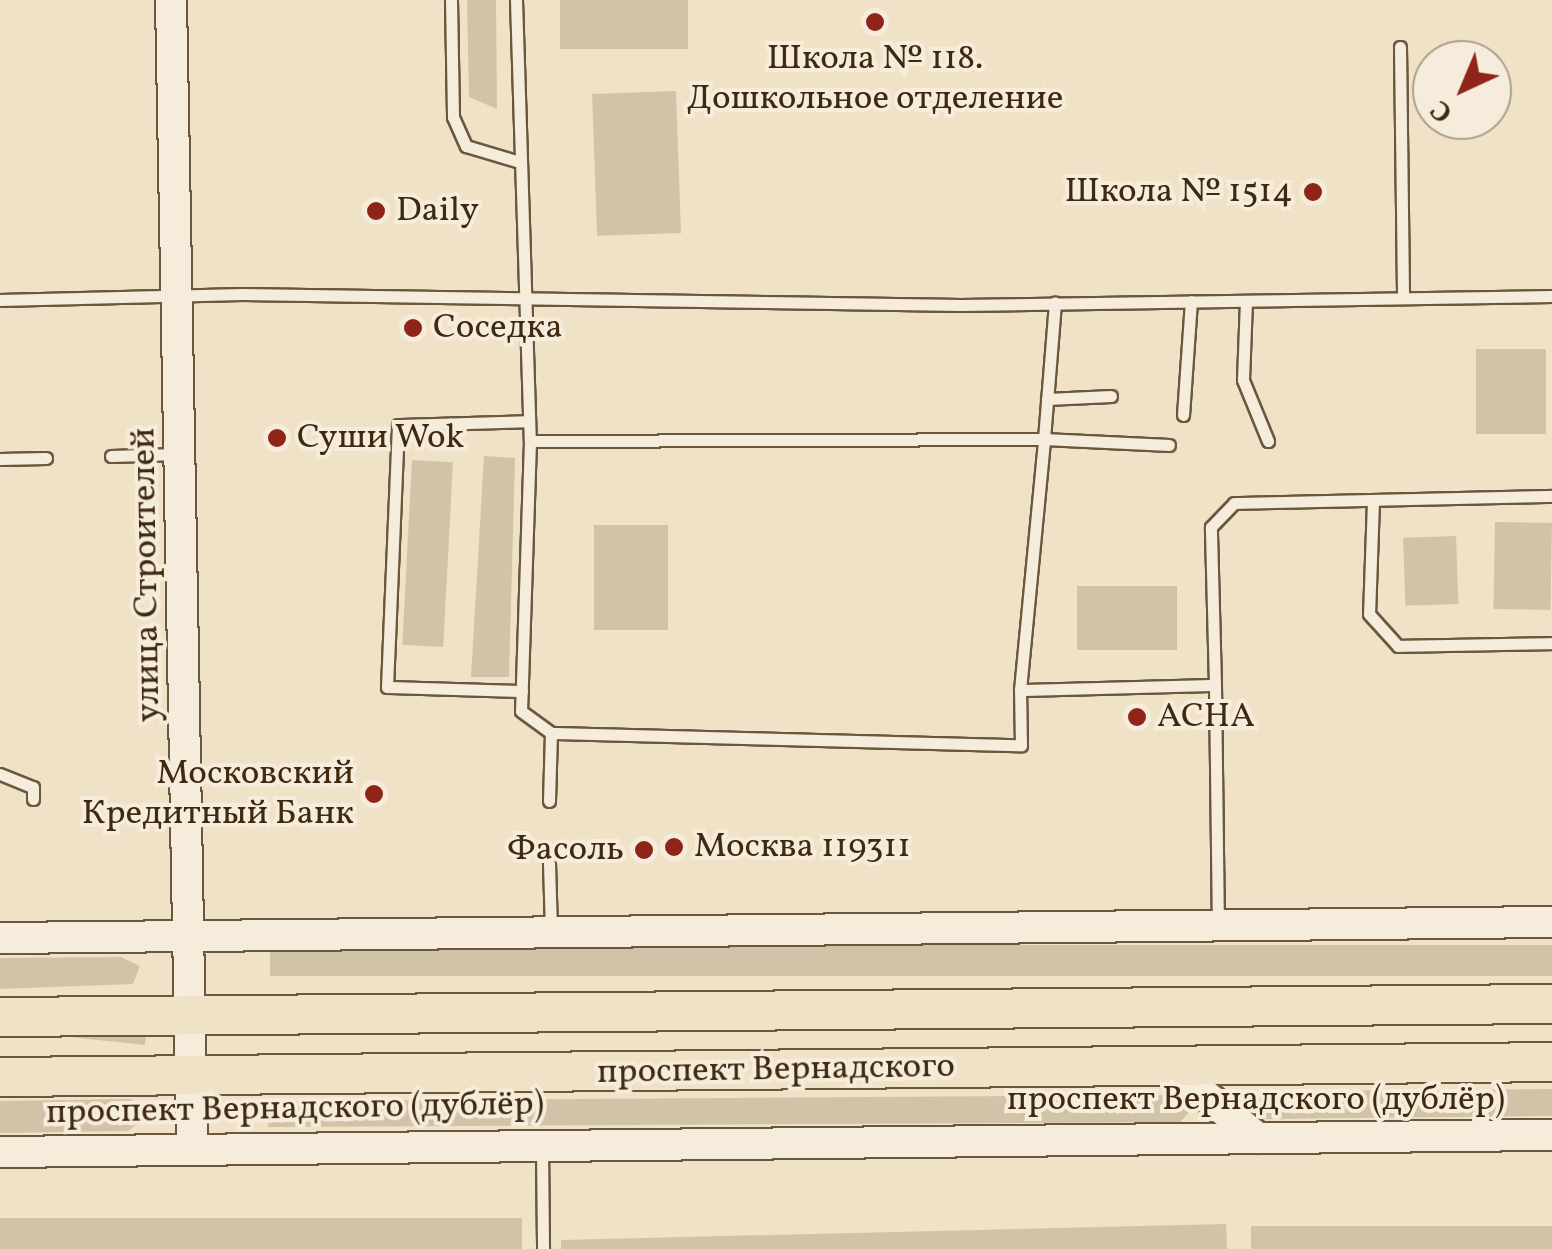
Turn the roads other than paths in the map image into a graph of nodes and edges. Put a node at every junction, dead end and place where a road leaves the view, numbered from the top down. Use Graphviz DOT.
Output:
graph roads {
  1 [pos="172,0"];
  2 [pos="451,0"];
  3 [pos="516,0"];
  4 [pos="1400,46"];
  5 [pos="520,162"];
  6 [pos="178,294"];
  7 [pos="522,296"];
  8 [pos="1552,296"];
  9 [pos="1403,298"];
  10 [pos="0,300"];
  11 [pos="1246,301"];
  12 [pos="1055,302"];
  13 [pos="1191,302"];
  14 [pos="1111,396"];
  15 [pos="1047,399"];
  16 [pos="1184,415"];
  17 [pos="529,421"];
  18 [pos="1044,440"];
  19 [pos="530,441"];
  20 [pos="1268,441"];
  21 [pos="1169,445"];
  22 [pos="182,454"];
  23 [pos="111,456"];
  24 [pos="46,458"];
  25 [pos="0,459"];
  26 [pos="1552,496"];
  27 [pos="1372,501"];
  28 [pos="1552,642"];
  29 [pos="1215,686"];
  30 [pos="1020,690"];
  31 [pos="522,691"];
  32 [pos="551,734"];
  33 [pos="0,774"];
  34 [pos="33,799"];
  35 [pos="548,800"];
  36 [pos="550,864"];
  37 [pos="1552,922"];
  38 [pos="1218,926"];
  39 [pos="550,930"];
  40 [pos="193,935"];
  41 [pos="0,938"];
  42 [pos="1552,1004"];
  43 [pos="191,1016"];
  44 [pos="0,1018"];
  45 [pos="1552,1062"];
  46 [pos="1168,1066"];
  47 [pos="191,1075"];
  48 [pos="0,1077"];
  49 [pos="1552,1135"];
  50 [pos="1258,1138"];
  51 [pos="542,1142"];
  52 [pos="192,1148"];
  53 [pos="0,1152"];
  54 [pos="543,1249"];
  1 -- 6 [label="street, улица Строителей"];
  2 -- 5 [label="lane"];
  3 -- 5 [label="lane"];
  4 -- 9 [label="lane"];
  5 -- 7 [label="lane"];
  6 -- 7 [label="lane"];
  6 -- 10 [label="lane"];
  6 -- 22 [label="street, улица Строителей"];
  7 -- 12 [label="lane"];
  7 -- 17 [label="lane"];
  8 -- 9 [label="lane"];
  9 -- 11 [label="lane"];
  11 -- 13 [label="lane"];
  11 -- 20 [label="lane"];
  12 -- 13 [label="lane"];
  12 -- 15 [label="lane"];
  13 -- 16 [label="lane"];
  14 -- 15 [label="lane"];
  15 -- 18 [label="lane"];
  17 -- 19 [label="lane"];
  17 -- 31 [label="lane"];
  18 -- 19 [label="lane"];
  18 -- 21 [label="lane"];
  18 -- 30 [label="lane"];
  19 -- 31 [label="lane"];
  22 -- 23 [label="lane"];
  22 -- 40 [label="street, улица Строителей"];
  24 -- 25 [label="lane"];
  26 -- 27 [label="lane"];
  27 -- 28 [label="lane"];
  27 -- 29 [label="lane"];
  29 -- 30 [label="lane"];
  29 -- 38 [label="lane"];
  30 -- 32 [label="lane"];
  31 -- 32 [label="lane"];
  32 -- 35 [label="lane"];
  33 -- 34 [label="lane"];
  36 -- 39 [label="lane"];
  37 -- 38 [label="street"];
  38 -- 39 [label="street"];
  39 -- 40 [label="street"];
  40 -- 41 [label="street"];
  40 -- 43 [label="street, улица Строителей"];
  42 -- 43 [label="main road, проспект Вернадского"];
  43 -- 44 [label="main road, проспект Вернадского"];
  43 -- 47 [label="street, улица Строителей"];
  45 -- 46 [label="main road, проспект Вернадского"];
  46 -- 47 [label="main road, проспект Вернадского"];
  46 -- 50 [label="street"];
  47 -- 48 [label="main road, проспект Вернадского"];
  47 -- 52 [label="street, улица Строителей"];
  49 -- 50 [label="street, проспект Вернадского (дублёр)"];
  50 -- 51 [label="street, проспект Вернадского (дублёр)"];
  51 -- 52 [label="street, проспект Вернадского (дублёр)"];
  51 -- 54 [label="lane"];
  52 -- 53 [label="street, проспект Вернадского (дублёр)"];
}
